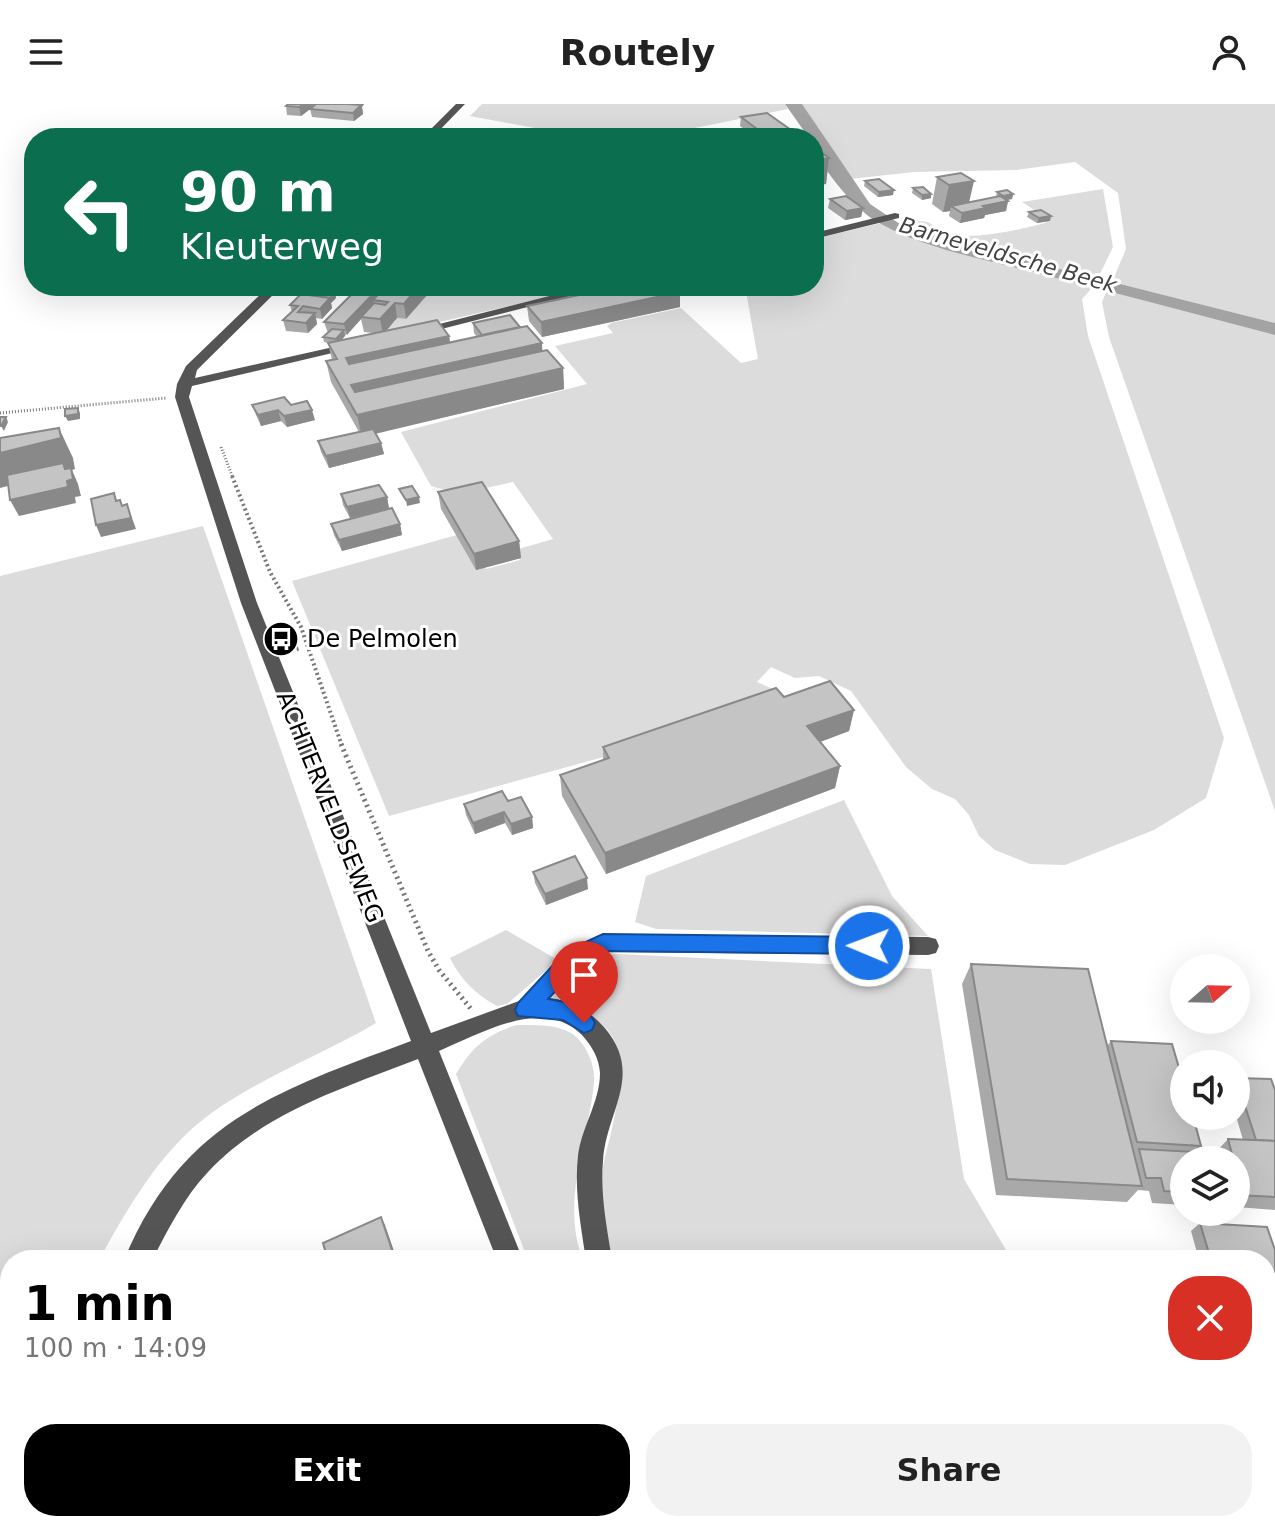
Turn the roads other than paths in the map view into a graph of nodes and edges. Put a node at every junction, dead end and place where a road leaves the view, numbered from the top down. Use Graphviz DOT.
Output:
graph roads {
  1 [pos="461,104"];
  2 [pos="437,128"];
  3 [pos="895,216"];
  4 [pos="824,234"];
  5 [pos="266,296"];
  6 [pos="563,296"];
  7 [pos="405,334"];
  8 [pos="374,341"];
  9 [pos="183,391"];
  10 [pos="928,946"];
  11 [pos="525,1010"];
  12 [pos="426,1046"];
  13 [pos="142,1250"];
  14 [pos="506,1250"];
  15 [pos="598,1250"];
  1 -- 2 [label="street"];
  3 -- 4 [label="street"];
  5 -- 9 [label="street"];
  6 -- 7 [label="street"];
  8 -- 9 [label="street"];
  9 -- 12 [label="street, ACHTERVELDSEWEG"];
  10 -- 11 [label="street"];
  11 -- 12 [label="street"];
  11 -- 15 [label="street"];
  12 -- 13 [label="street"];
  12 -- 14 [label="street, ACHTERVELDSEWEG"];
}
